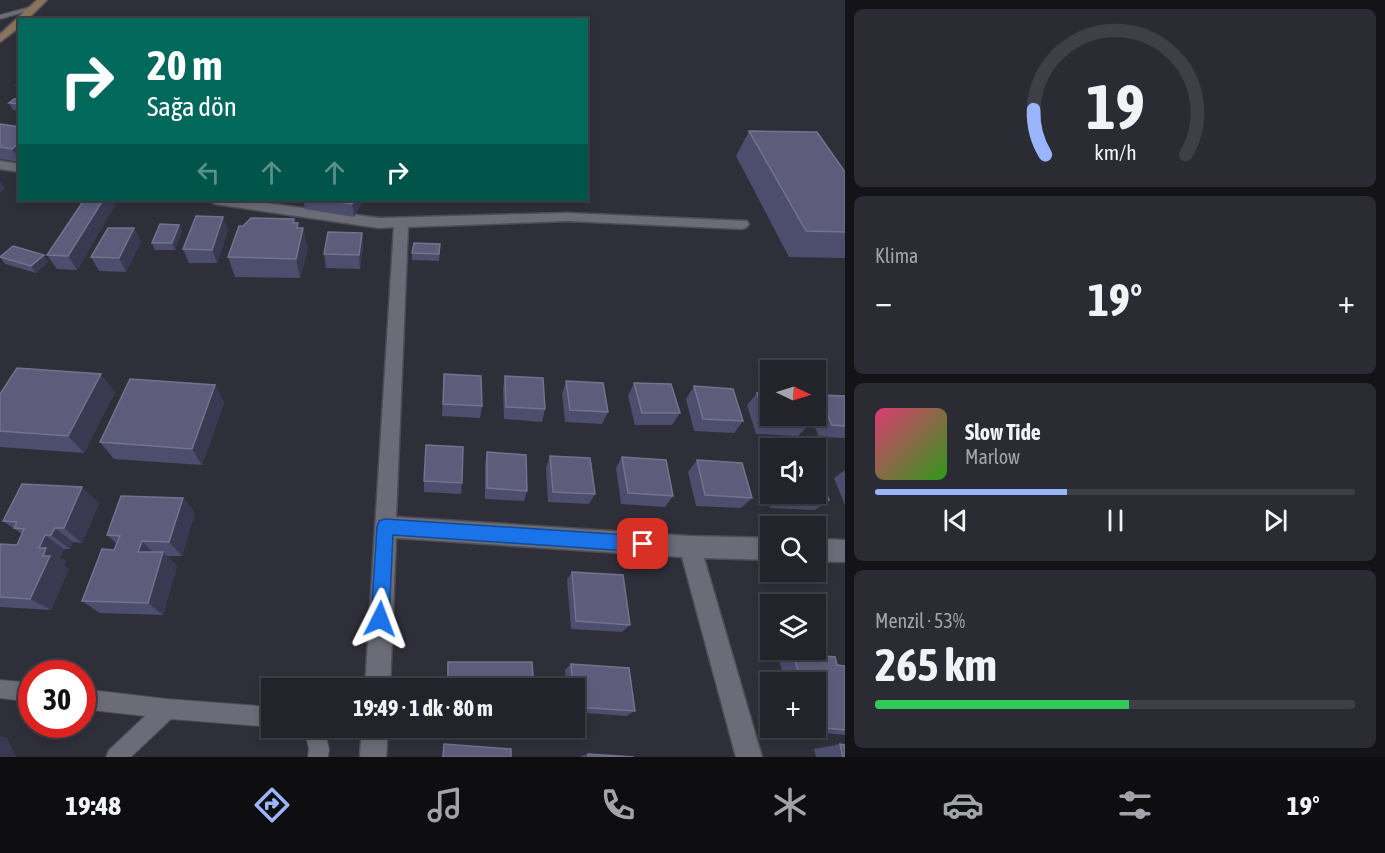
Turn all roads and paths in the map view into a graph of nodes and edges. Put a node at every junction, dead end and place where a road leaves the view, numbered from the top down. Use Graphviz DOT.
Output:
graph roads {
  1 [pos="42,0"];
  2 [pos="33,8"];
  3 [pos="0,17"];
  4 [pos="22,18"];
  5 [pos="18,22"];
  6 [pos="0,39"];
  7 [pos="0,165"];
  8 [pos="18,168"];
  9 [pos="222,201"];
  10 [pos="401,222"];
  11 [pos="742,224"];
  12 [pos="385,527"];
  13 [pos="690,547"];
  14 [pos="760,549"];
  15 [pos="826,550"];
  16 [pos="845,551"];
  17 [pos="377,678"];
  18 [pos="0,690"];
  19 [pos="18,692"];
  20 [pos="96,701"];
  21 [pos="167,709"];
  22 [pos="261,716"];
  23 [pos="316,738"];
  24 [pos="374,738"];
  25 [pos="116,757"];
  26 [pos="318,757"];
  27 [pos="373,757"];
  28 [pos="749,757"];
  1 -- 2 [label="main road"];
  2 -- 3 [label="lane"];
  2 -- 4 [label="main road"];
  5 -- 6 [label="main road"];
  7 -- 8 [label="street"];
  9 -- 10 [label="street"];
  10 -- 11 [label="street"];
  10 -- 12 [label="street"];
  12 -- 13 [label="street"];
  12 -- 17 [label="street"];
  13 -- 14 [label="street"];
  13 -- 28 [label="street"];
  15 -- 16 [label="street"];
  18 -- 19 [label="lane"];
  20 -- 21 [label="lane"];
  21 -- 22 [label="lane"];
  21 -- 25 [label="lane"];
  23 -- 26 [label="lane"];
  24 -- 27 [label="street"];
}
